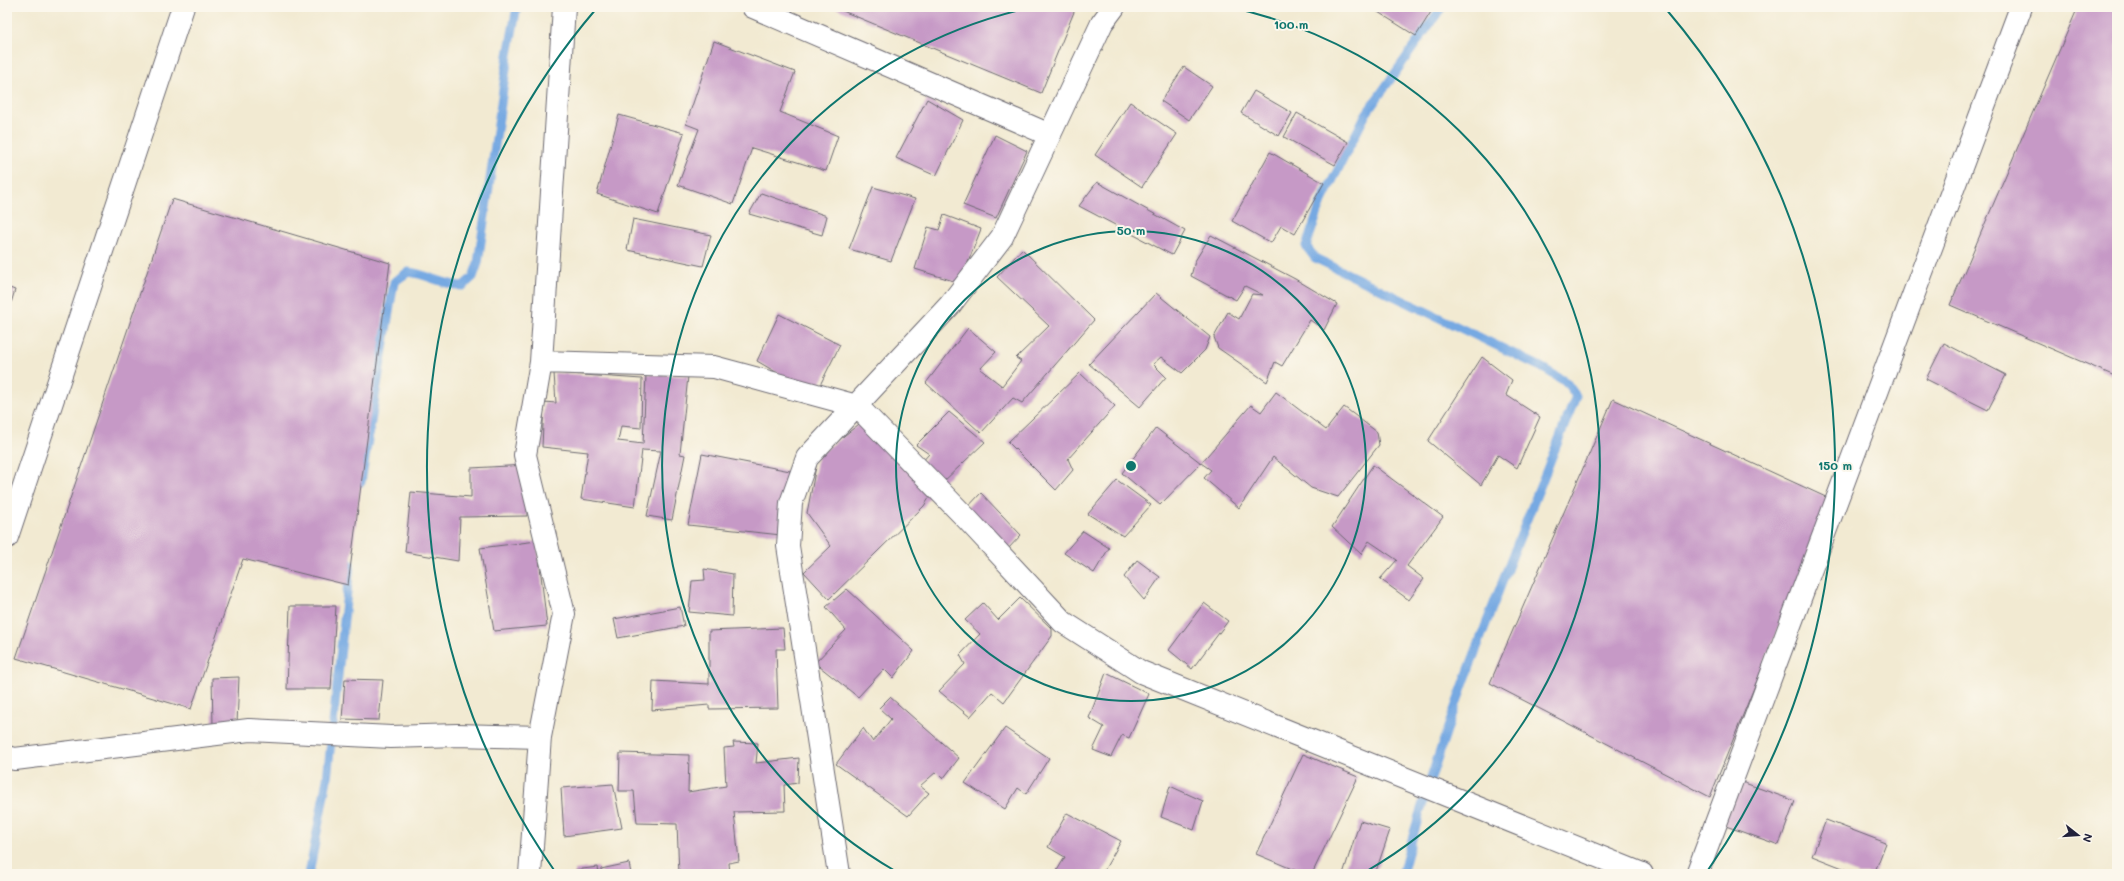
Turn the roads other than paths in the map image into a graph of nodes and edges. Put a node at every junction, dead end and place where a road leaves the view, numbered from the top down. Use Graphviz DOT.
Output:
graph roads {
  1 [pos="183,7"];
  2 [pos="564,7"];
  3 [pos="753,7"];
  4 [pos="1114,7"];
  5 [pos="2021,7"];
  6 [pos="1050,135"];
  7 [pos="541,362"];
  8 [pos="857,406"];
  9 [pos="7,538"];
  10 [pos="540,737"];
  11 [pos="7,757"];
  12 [pos="530,874"];
  13 [pos="839,874"];
  14 [pos="1642,874"];
  15 [pos="1698,874"];
  1 -- 9 [label="street"];
  2 -- 7 [label="street"];
  3 -- 6 [label="street"];
  4 -- 6 [label="street"];
  5 -- 15 [label="street"];
  6 -- 8 [label="street"];
  7 -- 8 [label="street"];
  7 -- 10 [label="street"];
  8 -- 13 [label="street"];
  8 -- 14 [label="street"];
  10 -- 11 [label="street"];
  10 -- 12 [label="street"];
}
